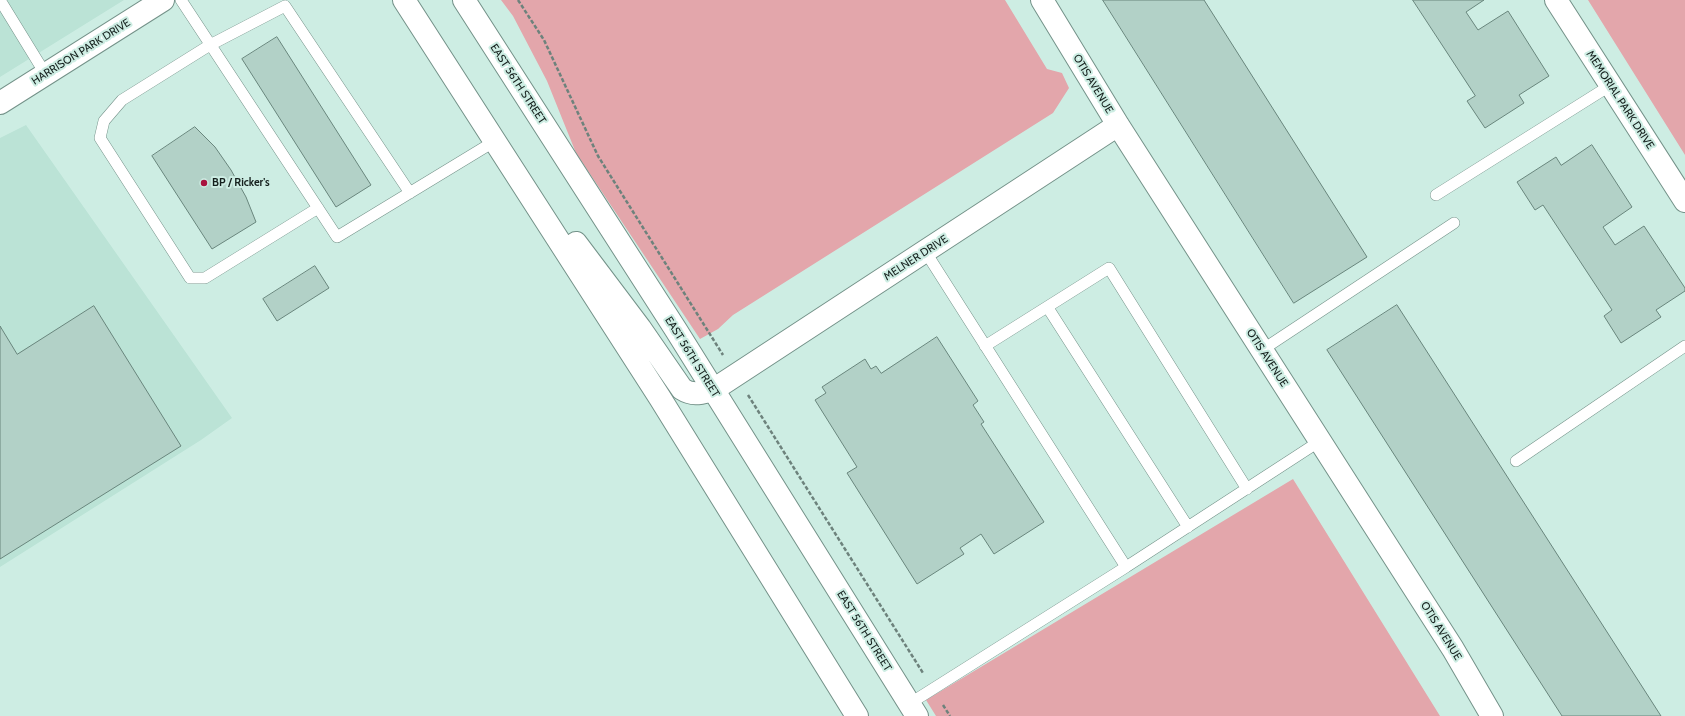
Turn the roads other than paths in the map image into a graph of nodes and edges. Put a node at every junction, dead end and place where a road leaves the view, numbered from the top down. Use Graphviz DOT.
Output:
graph roads {
  1 [pos="0,0"];
  2 [pos="163,0"];
  3 [pos="181,0"];
  4 [pos="404,0"];
  5 [pos="464,0"];
  6 [pos="1042,0"];
  7 [pos="1556,0"];
  8 [pos="210,45"];
  9 [pos="46,75"];
  10 [pos="1610,85"];
  11 [pos="0,103"];
  12 [pos="1118,125"];
  13 [pos="495,141"];
  14 [pos="511,166"];
  15 [pos="410,194"];
  16 [pos="1436,195"];
  17 [pos="1685,201"];
  18 [pos="318,208"];
  19 [pos="1454,223"];
  20 [pos="925,251"];
  21 [pos="1048,308"];
  22 [pos="985,346"];
  23 [pos="1685,346"];
  24 [pos="1262,350"];
  25 [pos="713,390"];
  26 [pos="1320,442"];
  27 [pos="1516,461"];
  28 [pos="1247,489"];
  29 [pos="1188,527"];
  30 [pos="1126,567"];
  31 [pos="913,710"];
  32 [pos="858,716"];
  33 [pos="1492,716"];
  1 -- 9 [label="lane"];
  2 -- 9 [label="main road, HARRISON PARK DRIVE"];
  3 -- 8 [label="lane"];
  4 -- 13 [label="main road"];
  5 -- 25 [label="main road, EAST 56TH STREET"];
  6 -- 12 [label="main road, OTIS AVENUE"];
  7 -- 10 [label="main road, MEMORIAL PARK DRIVE"];
  8 -- 15 [label="lane"];
  8 -- 18 [label="lane"];
  8 -- 18 [label="lane"];
  9 -- 11 [label="main road, HARRISON PARK DRIVE"];
  10 -- 16 [label="lane"];
  10 -- 17 [label="main road, MEMORIAL PARK DRIVE"];
  12 -- 20 [label="main road, MELNER DRIVE"];
  12 -- 24 [label="main road, OTIS AVENUE"];
  13 -- 14 [label="main road"];
  13 -- 15 [label="lane"];
  14 -- 25 [label="main road"];
  14 -- 32 [label="main road"];
  15 -- 18 [label="lane"];
  19 -- 24 [label="lane"];
  20 -- 22 [label="lane"];
  20 -- 25 [label="main road, MELNER DRIVE"];
  21 -- 22 [label="lane"];
  21 -- 28 [label="lane"];
  21 -- 29 [label="lane"];
  22 -- 30 [label="lane"];
  23 -- 27 [label="lane"];
  24 -- 26 [label="main road, OTIS AVENUE"];
  25 -- 31 [label="main road, EAST 56TH STREET"];
  26 -- 28 [label="lane"];
  26 -- 33 [label="main road, OTIS AVENUE"];
  28 -- 29 [label="lane"];
  29 -- 30 [label="lane"];
  30 -- 31 [label="lane"];
}
